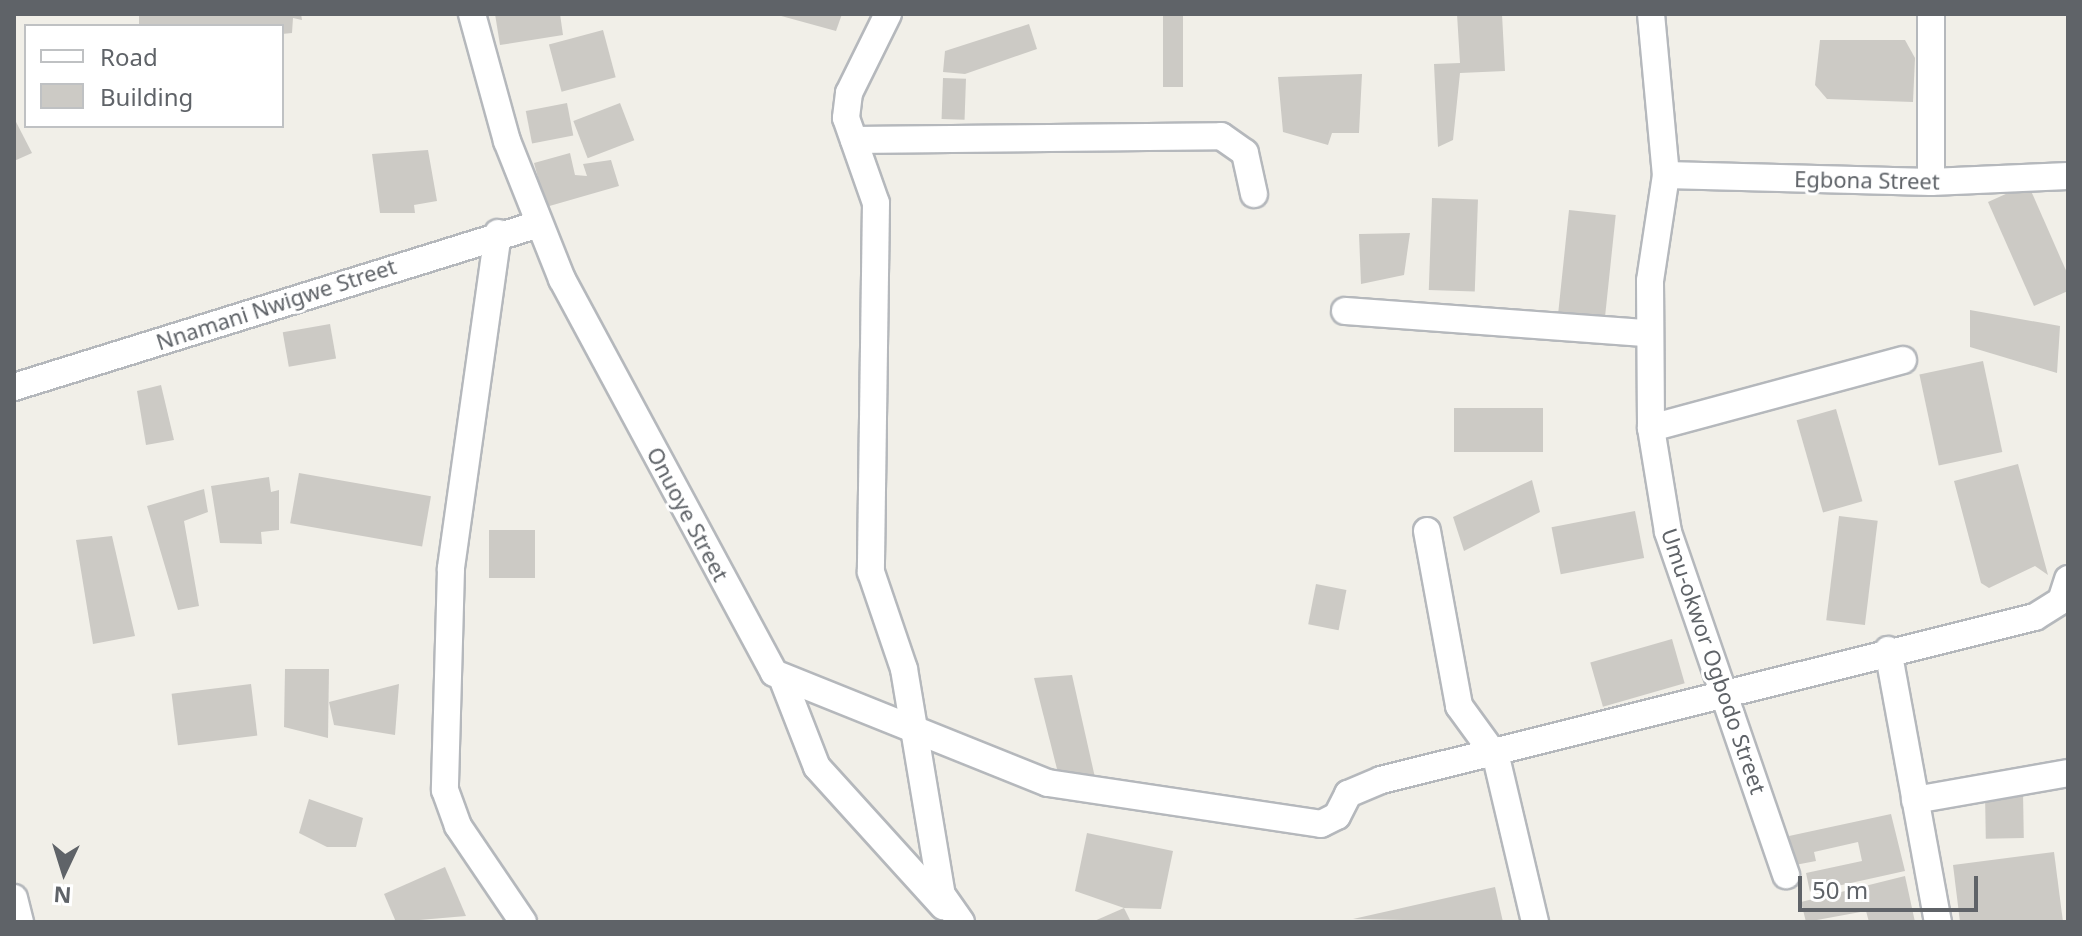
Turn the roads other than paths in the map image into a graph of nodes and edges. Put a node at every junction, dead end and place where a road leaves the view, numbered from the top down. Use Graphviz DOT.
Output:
graph roads {
  1 [pos="472,14"];
  2 [pos="888,14"];
  3 [pos="1651,14"];
  4 [pos="1931,14"];
  5 [pos="854,140"];
  6 [pos="1666,175"];
  7 [pos="2068,176"];
  8 [pos="1931,182"];
  9 [pos="1254,194"];
  10 [pos="539,224"];
  11 [pos="498,233"];
  12 [pos="1345,311"];
  13 [pos="1648,333"];
  14 [pos="1903,360"];
  15 [pos="14,387"];
  16 [pos="1651,428"];
  17 [pos="1427,531"];
  18 [pos="2068,579"];
  19 [pos="1888,650"];
  20 [pos="783,680"];
  21 [pos="1727,694"];
  22 [pos="909,726"];
  23 [pos="1496,757"];
  24 [pos="2068,773"];
  25 [pos="1915,800"];
  26 [pos="1786,875"];
  27 [pos="14,898"];
  28 [pos="20,922"];
  29 [pos="523,922"];
  30 [pos="959,922"];
  31 [pos="1535,922"];
  32 [pos="1938,922"];
  1 -- 10 [label="street, Onuoye Street"];
  2 -- 5 [label="street"];
  3 -- 6 [label="street, Umu-okwor Ogbodo Street"];
  4 -- 8 [label="street"];
  5 -- 9 [label="street"];
  5 -- 22 [label="street"];
  6 -- 8 [label="street, Egbona Street"];
  6 -- 13 [label="street, Umu-okwor Ogbodo Street"];
  7 -- 8 [label="street, Egbona Street"];
  10 -- 11 [label="street, Nnamani Nwigwe Street"];
  10 -- 20 [label="street, Onuoye Street"];
  11 -- 15 [label="street, Nnamani Nwigwe Street"];
  11 -- 29 [label="street"];
  12 -- 13 [label="street"];
  13 -- 16 [label="street, Umu-okwor Ogbodo Street"];
  14 -- 16 [label="street"];
  16 -- 21 [label="street, Umu-okwor Ogbodo Street"];
  17 -- 23 [label="street"];
  18 -- 19 [label="street"];
  19 -- 21 [label="street"];
  19 -- 25 [label="street"];
  20 -- 22 [label="street"];
  20 -- 30 [label="street, Onuoye Street"];
  21 -- 23 [label="street"];
  21 -- 26 [label="street, Umu-okwor Ogbodo Street"];
  22 -- 23 [label="street"];
  22 -- 30 [label="street"];
  23 -- 31 [label="street"];
  24 -- 25 [label="street"];
  25 -- 32 [label="street"];
  27 -- 28 [label="street"];
}
